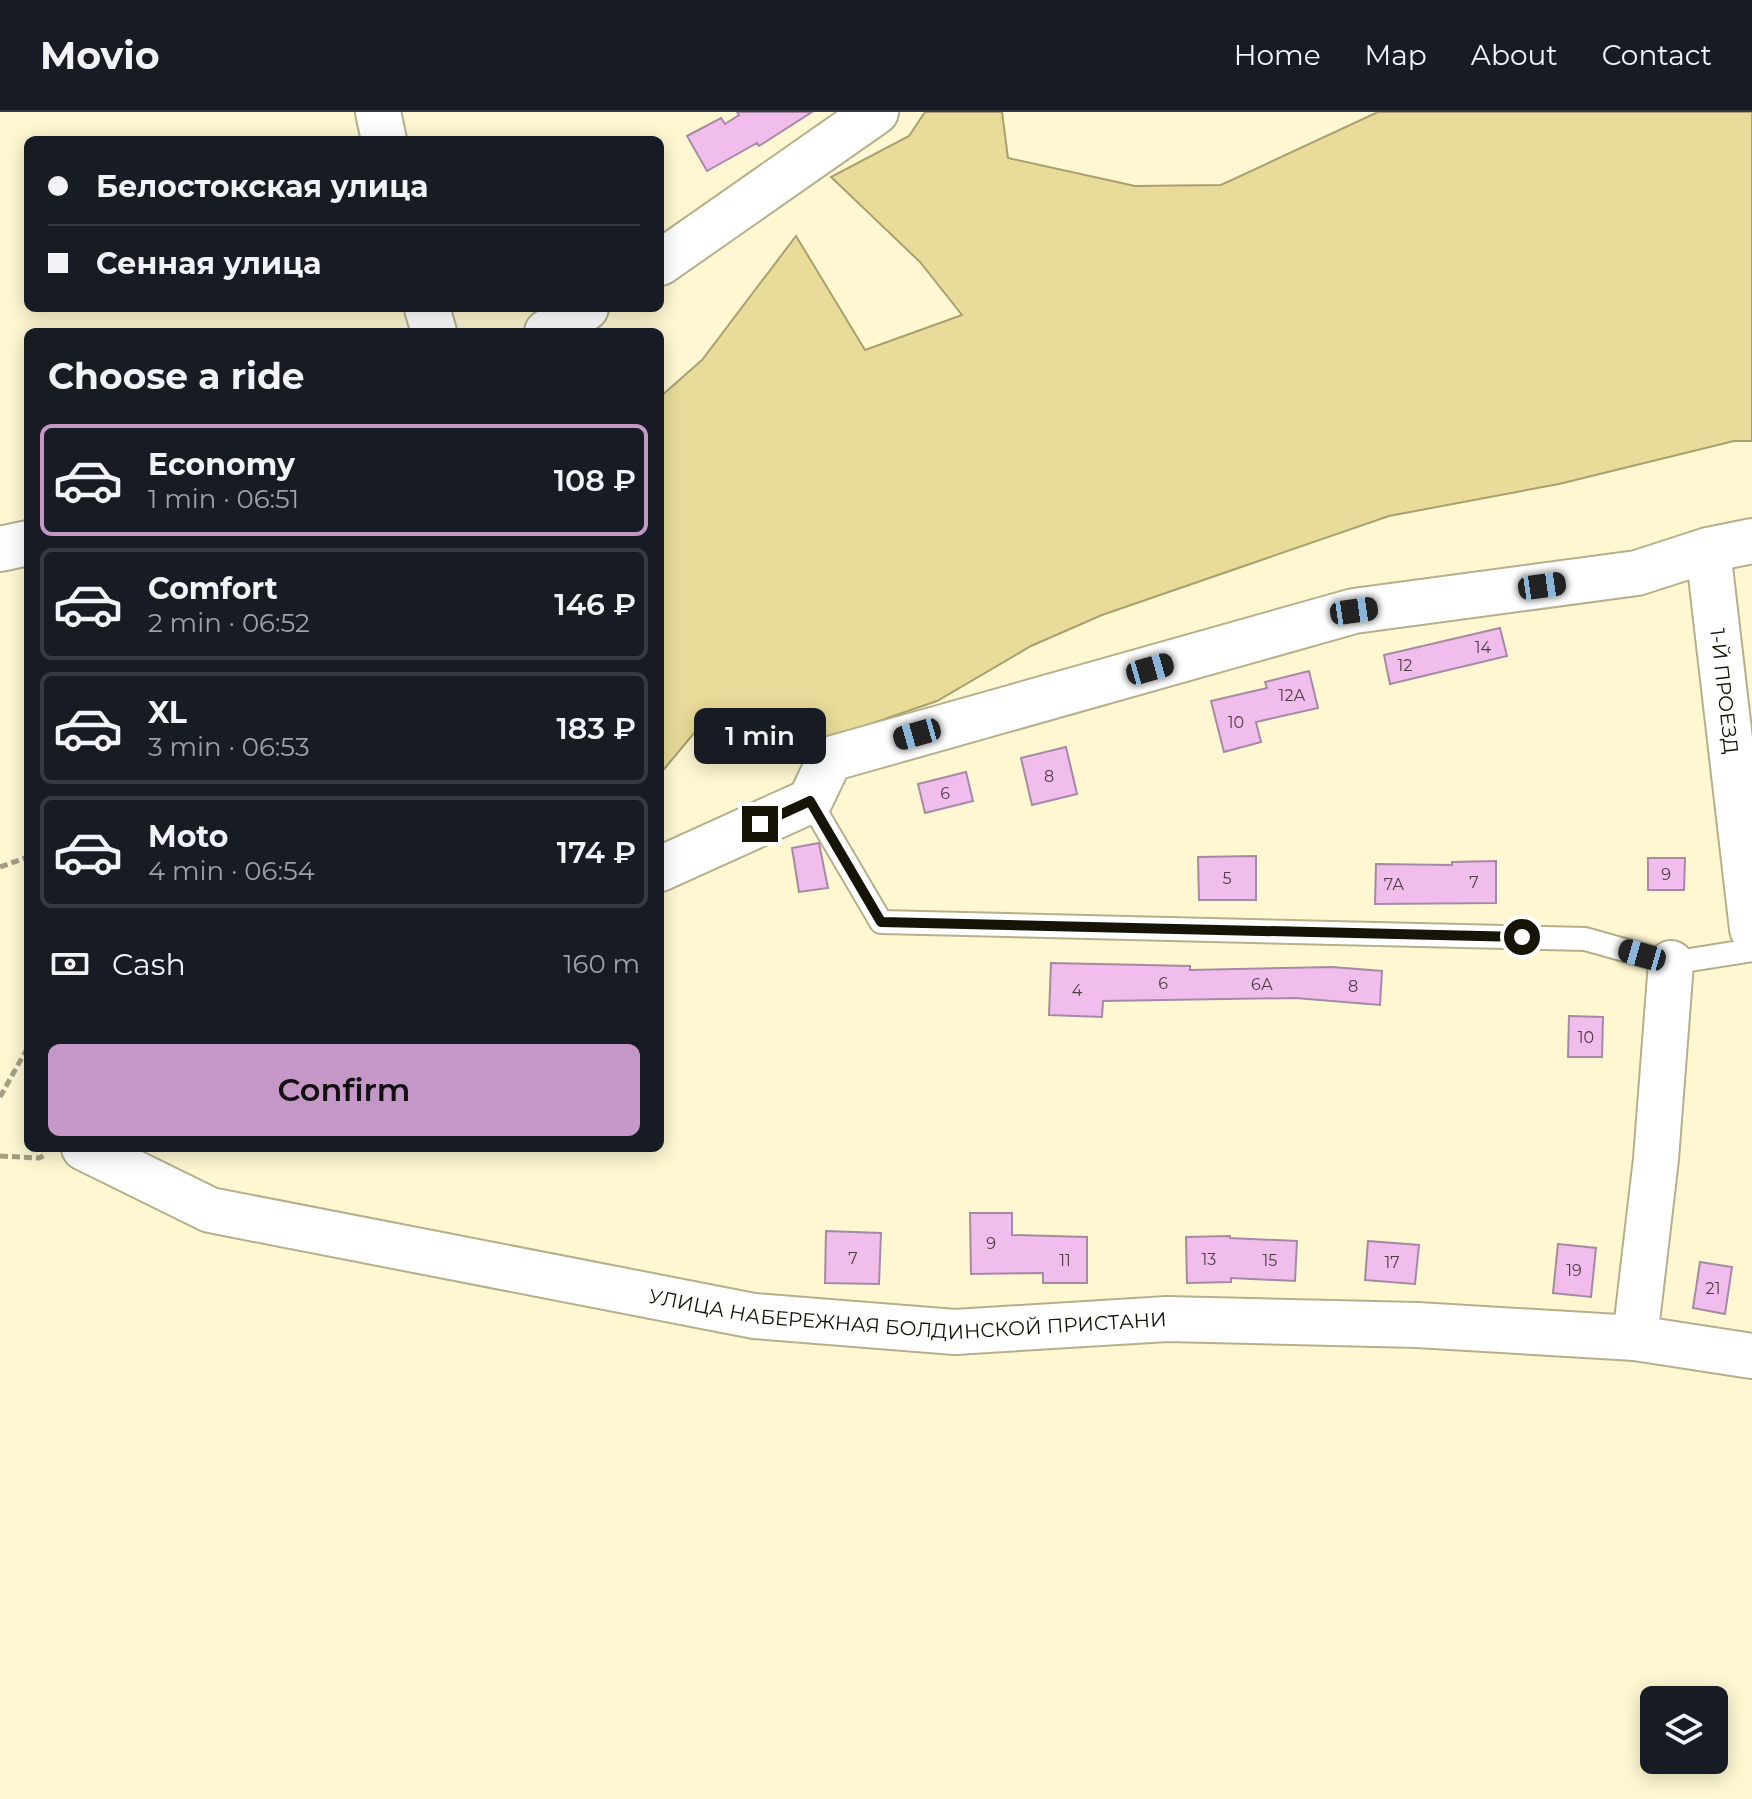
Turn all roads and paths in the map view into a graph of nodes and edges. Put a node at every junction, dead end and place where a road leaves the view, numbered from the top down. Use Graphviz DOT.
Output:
graph roads {
  1 [pos="378,112"];
  2 [pos="876,112"];
  3 [pos="383,136"];
  4 [pos="664,260"];
  5 [pos="580,312"];
  6 [pos="554,328"];
  7 [pos="1752,541"];
  8 [pos="24,544"];
  9 [pos="0,549"];
  10 [pos="1708,550"];
  11 [pos="810,801"];
  12 [pos="24,858"];
  13 [pos="0,867"];
  14 [pos="664,867"];
  15 [pos="1752,929"];
  16 [pos="1752,950"];
  17 [pos="1671,963"];
  18 [pos="24,1054"];
  19 [pos="0,1097"];
  20 [pos="59,1152"];
  21 [pos="71,1152"];
  22 [pos="0,1156"];
  23 [pos="1635,1338"];
  24 [pos="1752,1356"];
  1 -- 3 [label="street"];
  2 -- 4 [label="street"];
  5 -- 6 [label="street"];
  7 -- 10 [label="street"];
  8 -- 9 [label="street"];
  10 -- 11 [label="street"];
  10 -- 15 [label="street, 1-Й ПРОЕЗД"];
  11 -- 14 [label="street"];
  11 -- 17 [label="lane"];
  12 -- 13 [label="path"];
  16 -- 17 [label="lane"];
  17 -- 23 [label="street"];
  18 -- 19 [label="path"];
  20 -- 22 [label="path"];
  21 -- 23 [label="street, УЛИЦА НАБЕРЕЖНАЯ БОЛДИНСКОЙ ПРИСТАНИ"];
  23 -- 24 [label="street, УЛИЦА НАБЕРЕЖНАЯ БОЛДИНСКОЙ ПРИСТАНИ"];
}
